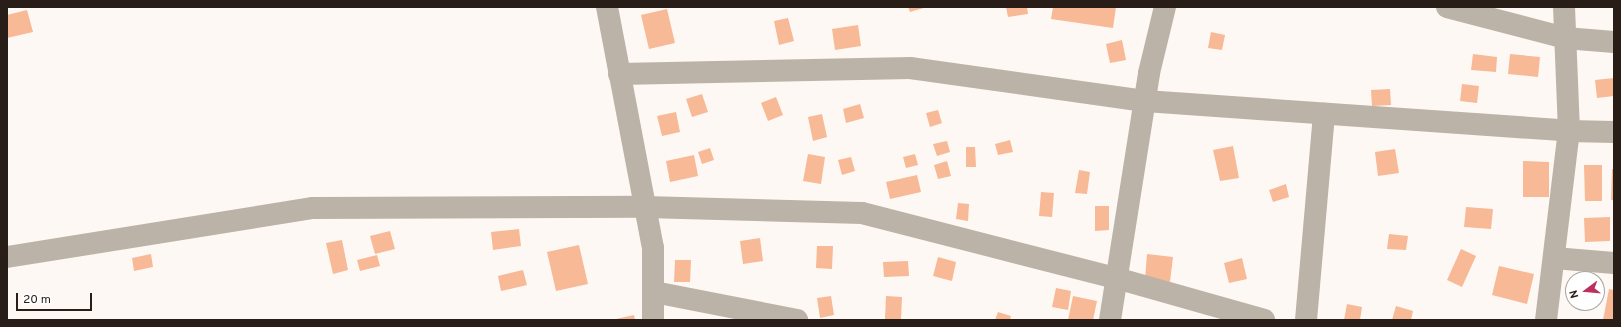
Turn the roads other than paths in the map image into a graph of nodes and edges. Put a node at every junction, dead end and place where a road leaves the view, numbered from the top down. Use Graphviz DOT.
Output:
graph roads {
  1 [pos="606,7"];
  2 [pos="1165,7"];
  3 [pos="1447,7"];
  4 [pos="1564,7"];
  5 [pos="1565,38"];
  6 [pos="1614,42"];
  7 [pos="619,74"];
  8 [pos="1145,101"];
  9 [pos="1324,114"];
  10 [pos="1569,131"];
  11 [pos="1614,132"];
  12 [pos="645,207"];
  13 [pos="7,257"];
  14 [pos="1554,258"];
  15 [pos="1614,263"];
  16 [pos="1116,278"];
  17 [pos="654,292"];
  18 [pos="653,320"];
  19 [pos="797,320"];
  20 [pos="1110,320"];
  21 [pos="1264,320"];
  22 [pos="1306,320"];
  23 [pos="1546,320"];
  1 -- 7 [label="street"];
  2 -- 8 [label="street"];
  3 -- 5 [label="street"];
  4 -- 5 [label="street"];
  5 -- 6 [label="street"];
  5 -- 10 [label="street"];
  7 -- 8 [label="street"];
  7 -- 12 [label="street"];
  8 -- 9 [label="street"];
  8 -- 16 [label="street"];
  9 -- 10 [label="street"];
  9 -- 22 [label="street"];
  10 -- 11 [label="street"];
  10 -- 14 [label="street"];
  12 -- 13 [label="street"];
  12 -- 16 [label="street"];
  12 -- 17 [label="street"];
  14 -- 15 [label="street"];
  14 -- 23 [label="street"];
  16 -- 20 [label="street"];
  16 -- 21 [label="street"];
  17 -- 18 [label="street"];
  17 -- 19 [label="street"];
}
